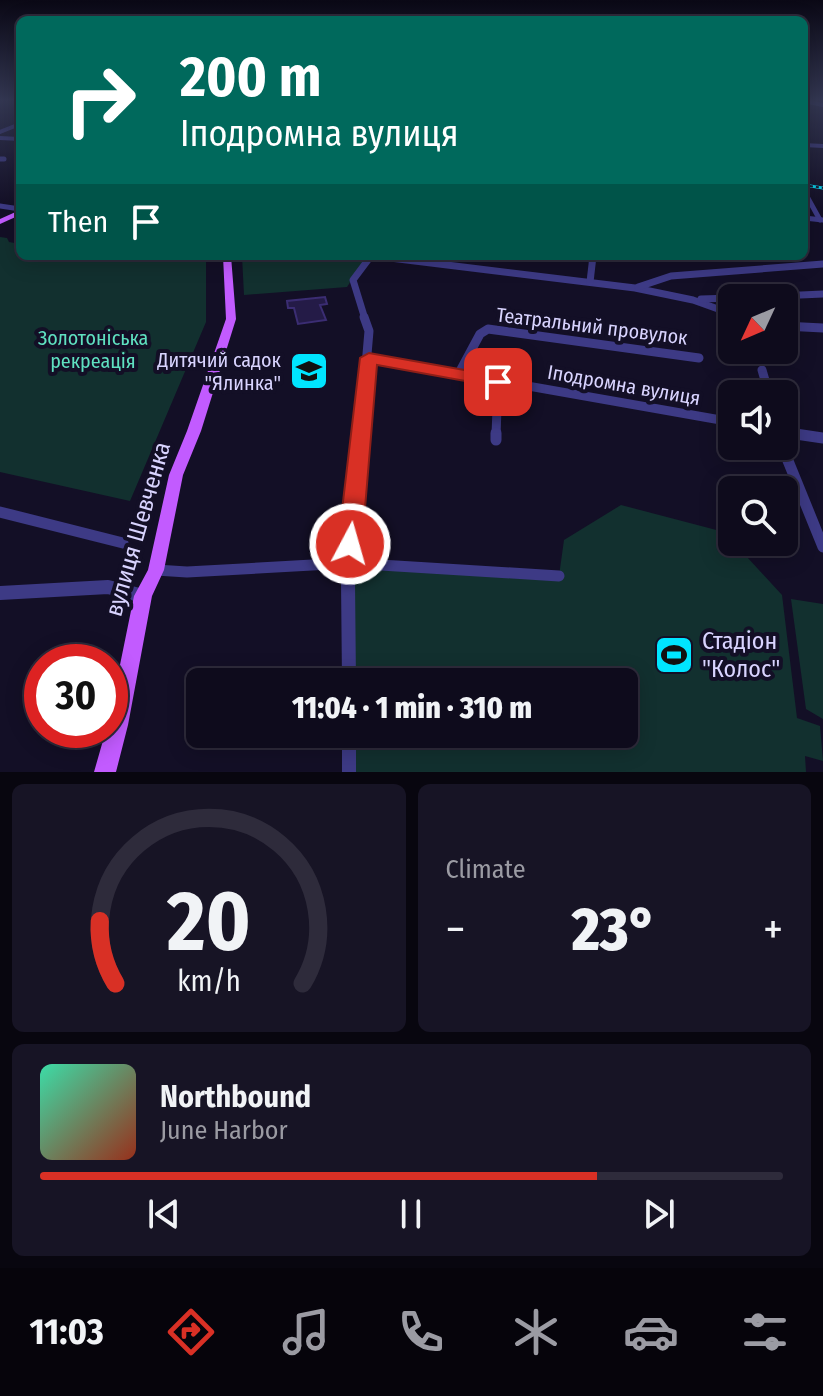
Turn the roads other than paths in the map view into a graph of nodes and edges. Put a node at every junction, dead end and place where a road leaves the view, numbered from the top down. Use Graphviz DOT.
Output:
graph roads {
  1 [pos="808,146"];
  2 [pos="812,146"];
  3 [pos="823,146"];
  4 [pos="823,154"];
  5 [pos="808,198"];
  6 [pos="821,220"];
  7 [pos="227,260"];
  8 [pos="369,260"];
  9 [pos="406,260"];
  10 [pos="593,260"];
  11 [pos="823,264"];
  12 [pos="590,282"];
  13 [pos="635,288"];
  14 [pos="823,294"];
  15 [pos="798,295"];
  16 [pos="718,299"];
  17 [pos="693,300"];
  18 [pos="718,309"];
  19 [pos="798,327"];
  20 [pos="823,328"];
  21 [pos="369,358"];
  22 [pos="699,358"];
  23 [pos="762,370"];
  24 [pos="458,375"];
  25 [pos="765,380"];
  26 [pos="498,382"];
  27 [pos="718,420"];
  28 [pos="798,434"];
  29 [pos="823,438"];
  30 [pos="496,440"];
  31 [pos="788,460"];
  32 [pos="0,512"];
  33 [pos="123,543"];
  34 [pos="823,547"];
  35 [pos="348,563"];
  36 [pos="156,570"];
  37 [pos="559,576"];
  38 [pos="0,593"];
  39 [pos="143,596"];
  40 [pos="349,668"];
  41 [pos="349,748"];
  42 [pos="105,772"];
  43 [pos="349,772"];
  1 -- 2 [label="street"];
  2 -- 3 [label="street"];
  2 -- 4 [label="street"];
  5 -- 6 [label="street"];
  7 -- 36 [label="main road, вулиця Шевченка"];
  8 -- 21 [label="street"];
  9 -- 12 [label="street"];
  10 -- 12 [label="street"];
  11 -- 13 [label="street"];
  12 -- 13 [label="street"];
  13 -- 17 [label="street"];
  14 -- 15 [label="street"];
  16 -- 17 [label="street"];
  17 -- 18 [label="street"];
  19 -- 20 [label="street"];
  21 -- 24 [label="street, Іподромна вулиця"];
  21 -- 35 [label="street"];
  22 -- 24 [label="street, Театральний провулок"];
  23 -- 25 [label="street"];
  24 -- 26 [label="street, Іподромна вулиця"];
  26 -- 27 [label="street, Іподромна вулиця"];
  26 -- 30 [label="street"];
  28 -- 29 [label="street"];
  31 -- 34 [label="street"];
  32 -- 33 [label="street"];
  35 -- 36 [label="street"];
  35 -- 37 [label="street"];
  35 -- 40 [label="street"];
  36 -- 39 [label="main road, вулиця Шевченка"];
  38 -- 39 [label="street"];
  39 -- 42 [label="main road, вулиця Шевченка"];
  41 -- 43 [label="street"];
}
